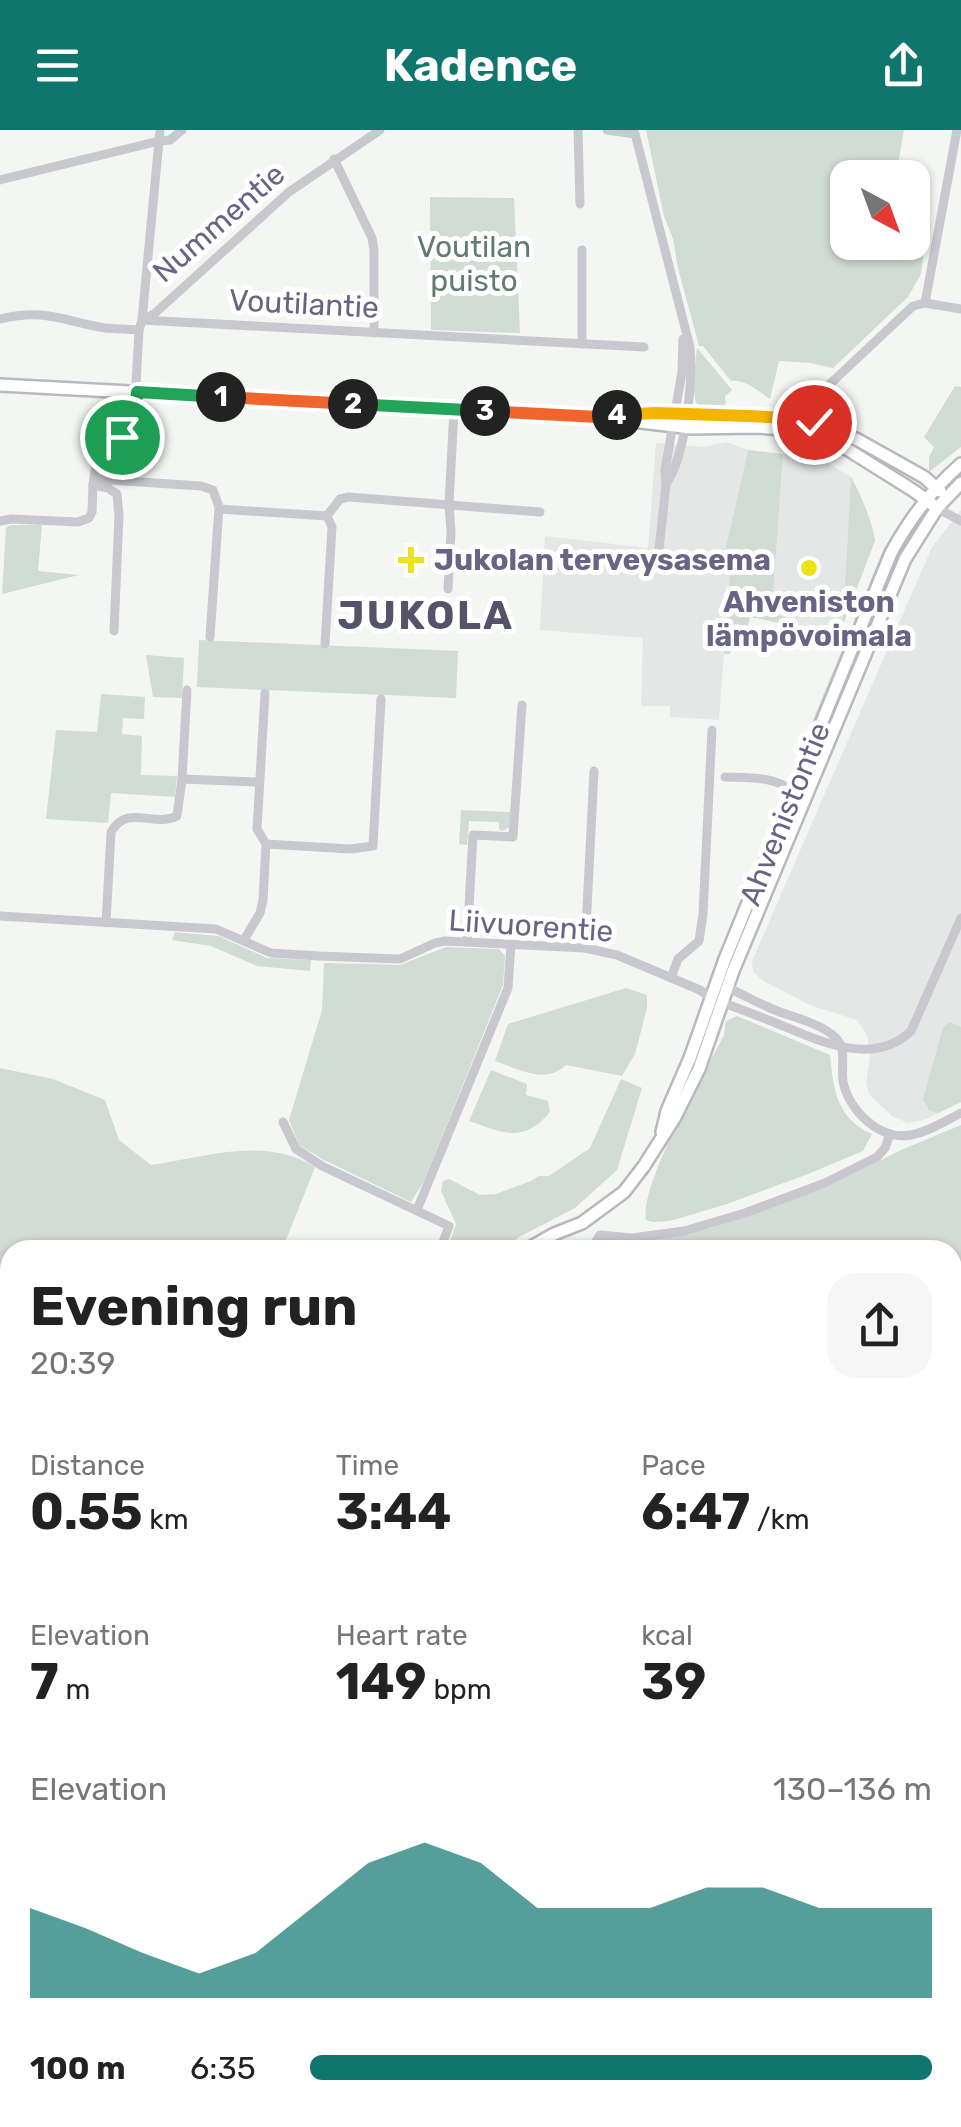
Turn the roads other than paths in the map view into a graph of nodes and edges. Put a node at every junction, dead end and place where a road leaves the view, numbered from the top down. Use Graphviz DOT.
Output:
graph roads {
  1 [pos="182,130"];
  2 [pos="379,130"];
  3 [pos="578,130"];
  4 [pos="607,130"];
  5 [pos="957,130"];
  6 [pos="634,132"];
  7 [pos="159,135"];
  8 [pos="334,159"];
  9 [pos="0,180"];
  10 [pos="580,204"];
  11 [pos="582,250"];
  12 [pos="925,302"];
  13 [pos="961,310"];
  14 [pos="0,319"];
  15 [pos="140,325"];
  16 [pos="374,333"];
  17 [pos="582,344"];
  18 [pos="644,347"];
  19 [pos="0,385"];
  20 [pos="137,392"];
  21 [pos="454,410"];
  22 [pos="679,421"];
  23 [pos="807,426"];
  24 [pos="961,464"];
  25 [pos="94,482"];
  26 [pos="961,483"];
  27 [pos="936,487"];
  28 [pos="925,499"];
  29 [pos="942,503"];
  30 [pos="448,504"];
  31 [pos="219,509"];
  32 [pos="540,512"];
  33 [pos="327,516"];
  34 [pos="0,520"];
  35 [pos="960,520"];
  36 [pos="692,566"];
  37 [pos="448,589"];
  38 [pos="114,630"];
  39 [pos="210,636"];
  40 [pos="325,644"];
  41 [pos="187,690"];
  42 [pos="265,693"];
  43 [pos="381,698"];
  44 [pos="522,705"];
  45 [pos="712,730"];
  46 [pos="594,772"];
  47 [pos="726,777"];
  48 [pos="182,779"];
  49 [pos="259,782"];
  50 [pos="794,792"];
  51 [pos="806,798"];
  52 [pos="266,844"];
  53 [pos="0,916"];
  54 [pos="961,918"];
  55 [pos="106,923"];
  56 [pos="244,940"];
  57 [pos="467,942"];
  58 [pos="511,944"];
  59 [pos="584,948"];
  60 [pos="671,978"];
  61 [pos="722,986"];
  62 [pos="712,997"];
  63 [pos="843,1048"];
  64 [pos="961,1113"];
  65 [pos="283,1122"];
  66 [pos="890,1134"];
  67 [pos="417,1210"];
  68 [pos="443,1240"];
  69 [pos="544,1240"];
  70 [pos="597,1240"];
  1 -- 7 [label="street"];
  2 -- 8 [label="street, Nummentie"];
  3 -- 10 [label="street"];
  4 -- 6 [label="street"];
  5 -- 12 [label="street"];
  6 -- 22 [label="street"];
  7 -- 9 [label="street"];
  7 -- 15 [label="street"];
  8 -- 15 [label="street, Nummentie"];
  8 -- 16 [label="street"];
  11 -- 17 [label="street"];
  12 -- 13 [label="street"];
  12 -- 23 [label="street"];
  14 -- 15 [label="street, Voutilantie"];
  15 -- 16 [label="street, Voutilantie"];
  15 -- 20 [label="street"];
  16 -- 17 [label="street, Voutilantie"];
  17 -- 18 [label="street, Voutilantie"];
  19 -- 20 [label="main road"];
  20 -- 21 [label="main road"];
  20 -- 25 [label="street"];
  21 -- 22 [label="main road"];
  21 -- 30 [label="street"];
  22 -- 23 [label="main road"];
  22 -- 36 [label="street"];
  23 -- 27 [label="main road"];
  23 -- 28 [label="main road"];
  24 -- 27 [label="main road, Ahvenistontie"];
  25 -- 31 [label="street"];
  25 -- 34 [label="street"];
  25 -- 38 [label="street"];
  26 -- 29 [label="main road, Ahvenistontie"];
  27 -- 28 [label="main road, Ahvenistontie"];
  27 -- 29 [label="main road"];
  28 -- 29 [label="main road"];
  28 -- 50 [label="main road, Ahvenistontie"];
  29 -- 35 [label="street"];
  29 -- 51 [label="main road, Ahvenistontie"];
  30 -- 32 [label="street"];
  30 -- 33 [label="street"];
  30 -- 37 [label="street"];
  31 -- 33 [label="street"];
  31 -- 39 [label="street"];
  33 -- 40 [label="street"];
  41 -- 48 [label="street"];
  42 -- 49 [label="street"];
  43 -- 52 [label="street"];
  44 -- 57 [label="street"];
  45 -- 60 [label="street"];
  46 -- 59 [label="street"];
  47 -- 50 [label="street"];
  48 -- 49 [label="street"];
  48 -- 55 [label="street"];
  49 -- 52 [label="street"];
  50 -- 51 [label="street"];
  50 -- 61 [label="main road, Ahvenistontie"];
  51 -- 61 [label="main road, Ahvenistontie"];
  52 -- 56 [label="street"];
  53 -- 55 [label="street, Liivuorentie"];
  54 -- 63 [label="street"];
  55 -- 56 [label="street, Liivuorentie"];
  56 -- 57 [label="street, Liivuorentie"];
  57 -- 58 [label="street, Liivuorentie"];
  58 -- 59 [label="street, Liivuorentie"];
  58 -- 67 [label="street"];
  59 -- 60 [label="street, Liivuorentie"];
  60 -- 62 [label="street, Liivuorentie"];
  61 -- 62 [label="main road, Ahvenistontie"];
  61 -- 63 [label="street"];
  62 -- 63 [label="street, Liivuorentie"];
  62 -- 69 [label="main road, Ahvenistontie"];
  63 -- 66 [label="street"];
  64 -- 66 [label="street"];
  65 -- 67 [label="street"];
  66 -- 70 [label="street"];
  67 -- 68 [label="street"];
}
